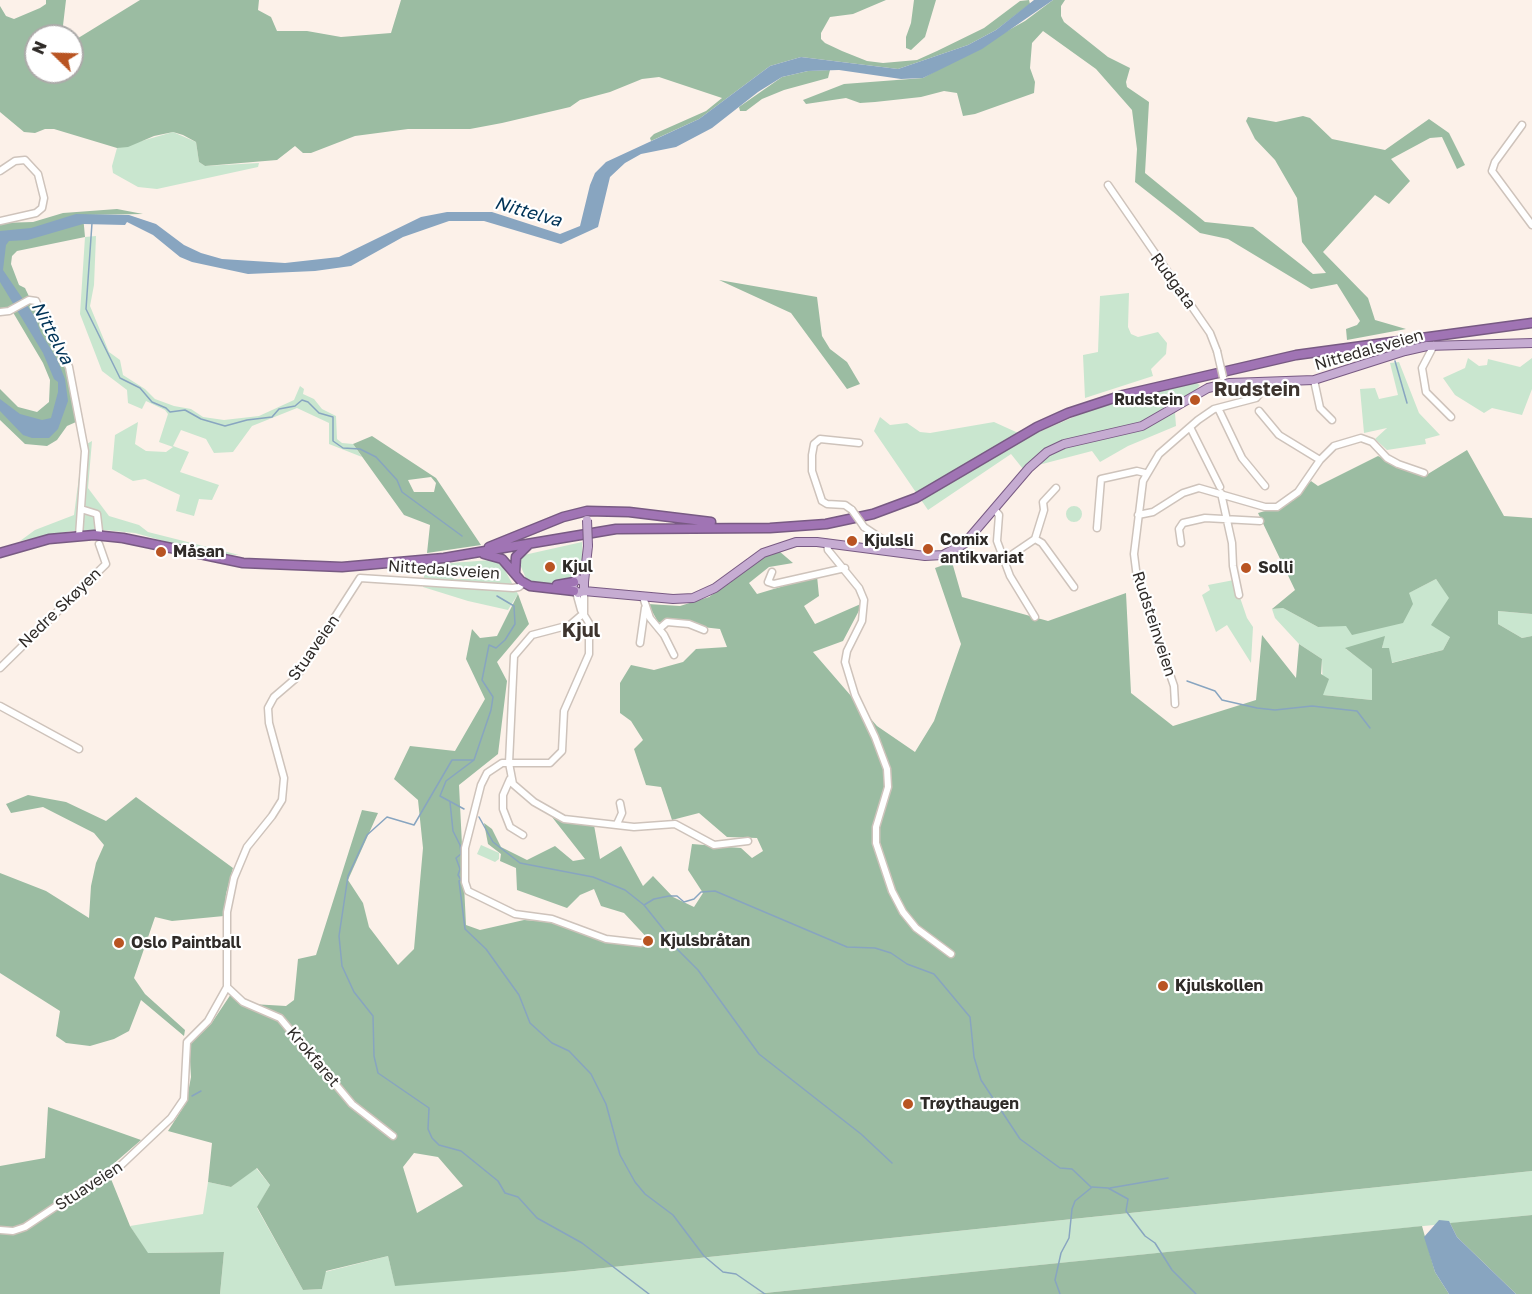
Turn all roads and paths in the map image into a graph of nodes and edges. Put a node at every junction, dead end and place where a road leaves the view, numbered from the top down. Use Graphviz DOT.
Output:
graph roads {
  1 [pos="1522,125"];
  2 [pos="0,171"];
  3 [pos="1108,185"];
  4 [pos="0,221"];
  5 [pos="1532,225"];
  6 [pos="0,312"];
  7 [pos="1532,322"];
  8 [pos="1532,343"];
  9 [pos="1434,345"];
  10 [pos="1314,380"];
  11 [pos="1223,381"];
  12 [pos="1264,383"];
  13 [pos="1218,408"];
  14 [pos="1259,411"];
  15 [pos="1451,417"];
  16 [pos="1332,420"];
  17 [pos="1191,427"];
  18 [pos="859,443"];
  19 [pos="1320,460"];
  20 [pos="1146,473"];
  21 [pos="1424,473"];
  22 [pos="1265,486"];
  23 [pos="1056,488"];
  24 [pos="1221,490"];
  25 [pos="81,508"];
  26 [pos="994,509"];
  27 [pos="1138,515"];
  28 [pos="587,516"];
  29 [pos="1225,518"];
  30 [pos="1260,520"];
  31 [pos="727,524"];
  32 [pos="707,526"];
  33 [pos="1097,528"];
  34 [pos="99,531"];
  35 [pos="80,536"];
  36 [pos="1035,539"];
  37 [pos="529,543"];
  38 [pos="827,543"];
  39 [pos="1181,543"];
  40 [pos="99,544"];
  41 [pos="889,551"];
  42 [pos="0,553"];
  43 [pos="477,553"];
  44 [pos="458,556"];
  45 [pos="1004,560"];
  46 [pos="845,568"];
  47 [pos="772,572"];
  48 [pos="515,573"];
  49 [pos="360,578"];
  50 [pos="524,583"];
  51 [pos="579,586"];
  52 [pos="1074,587"];
  53 [pos="1239,596"];
  54 [pos="643,597"];
  55 [pos="645,608"];
  56 [pos="584,613"];
  57 [pos="1035,617"];
  58 [pos="659,629"];
  59 [pos="704,630"];
  60 [pos="640,643"];
  61 [pos="674,655"];
  62 [pos="0,668"];
  63 [pos="1174,704"];
  64 [pos="0,706"];
  65 [pos="79,750"];
  66 [pos="509,763"];
  67 [pos="510,780"];
  68 [pos="620,803"];
  69 [pos="617,824"];
  70 [pos="523,835"];
  71 [pos="748,842"];
  72 [pos="641,943"];
  73 [pos="951,954"];
  74 [pos="226,987"];
  75 [pos="393,1136"];
  76 [pos="0,1230"];
  1 -- 5 [label="street"];
  2 -- 4 [label="street"];
  3 -- 11 [label="street, Rudgata, bridge"];
  6 -- 25 [label="street"];
  7 -- 31 [label="highway"];
  7 -- 32 [label="highway"];
  8 -- 9 [label="main road, Nittedalsveien"];
  9 -- 10 [label="main road, Nittedalsveien"];
  9 -- 15 [label="street"];
  10 -- 12 [label="main road, Nittedalsveien"];
  10 -- 16 [label="street"];
  11 -- 12 [label="main road, Nittedalsveien"];
  11 -- 26 [label="main road, Nittedalsveien"];
  12 -- 13 [label="street, Rudsteinveien"];
  13 -- 17 [label="street, Rudsteinveien"];
  13 -- 22 [label="street"];
  14 -- 19 [label="street"];
  17 -- 20 [label="street, Rudsteinveien"];
  17 -- 24 [label="street"];
  18 -- 41 [label="street, bridge"];
  19 -- 21 [label="street"];
  19 -- 24 [label="street"];
  20 -- 27 [label="street, Rudsteinveien"];
  20 -- 33 [label="street"];
  23 -- 36 [label="street"];
  24 -- 27 [label="street"];
  24 -- 29 [label="street"];
  25 -- 34 [label="street"];
  25 -- 35 [label="street"];
  26 -- 41 [label="main road, Nittedalsveien"];
  26 -- 45 [label="street"];
  27 -- 63 [label="street, Rudsteinveien"];
  28 -- 31 [label="highway"];
  28 -- 44 [label="highway"];
  28 -- 51 [label="main road, bridge"];
  29 -- 30 [label="street"];
  29 -- 39 [label="street"];
  29 -- 53 [label="street"];
  31 -- 32 [label="highway"];
  32 -- 37 [label="highway"];
  35 -- 42 [label="highway"];
  35 -- 44 [label="highway"];
  36 -- 45 [label="street"];
  36 -- 52 [label="street"];
  37 -- 43 [label="highway"];
  37 -- 48 [label="highway"];
  38 -- 41 [label="main road, Nittedalsveien"];
  38 -- 46 [label="street"];
  38 -- 54 [label="main road, Nittedalsveien"];
  40 -- 62 [label="street, Nedre Skøyen"];
  43 -- 44 [label="highway"];
  43 -- 48 [label="highway"];
  45 -- 57 [label="street"];
  46 -- 47 [label="street"];
  46 -- 73 [label="street"];
  48 -- 50 [label="highway"];
  49 -- 50 [label="street, Nittedalsveien"];
  49 -- 74 [label="street, Stuaveien"];
  50 -- 51 [label="highway"];
  51 -- 54 [label="main road, Nittedalsveien"];
  51 -- 56 [label="street"];
  54 -- 55 [label="street"];
  55 -- 58 [label="street"];
  55 -- 60 [label="street"];
  56 -- 66 [label="street"];
  56 -- 66 [label="street"];
  58 -- 59 [label="street"];
  58 -- 61 [label="street"];
  64 -- 65 [label="street"];
  66 -- 67 [label="street"];
  66 -- 72 [label="street"];
  67 -- 69 [label="street"];
  67 -- 70 [label="street"];
  68 -- 69 [label="street"];
  69 -- 71 [label="street"];
  74 -- 75 [label="street, Krokfaret"];
  74 -- 76 [label="street, Stuaveien"];
}
